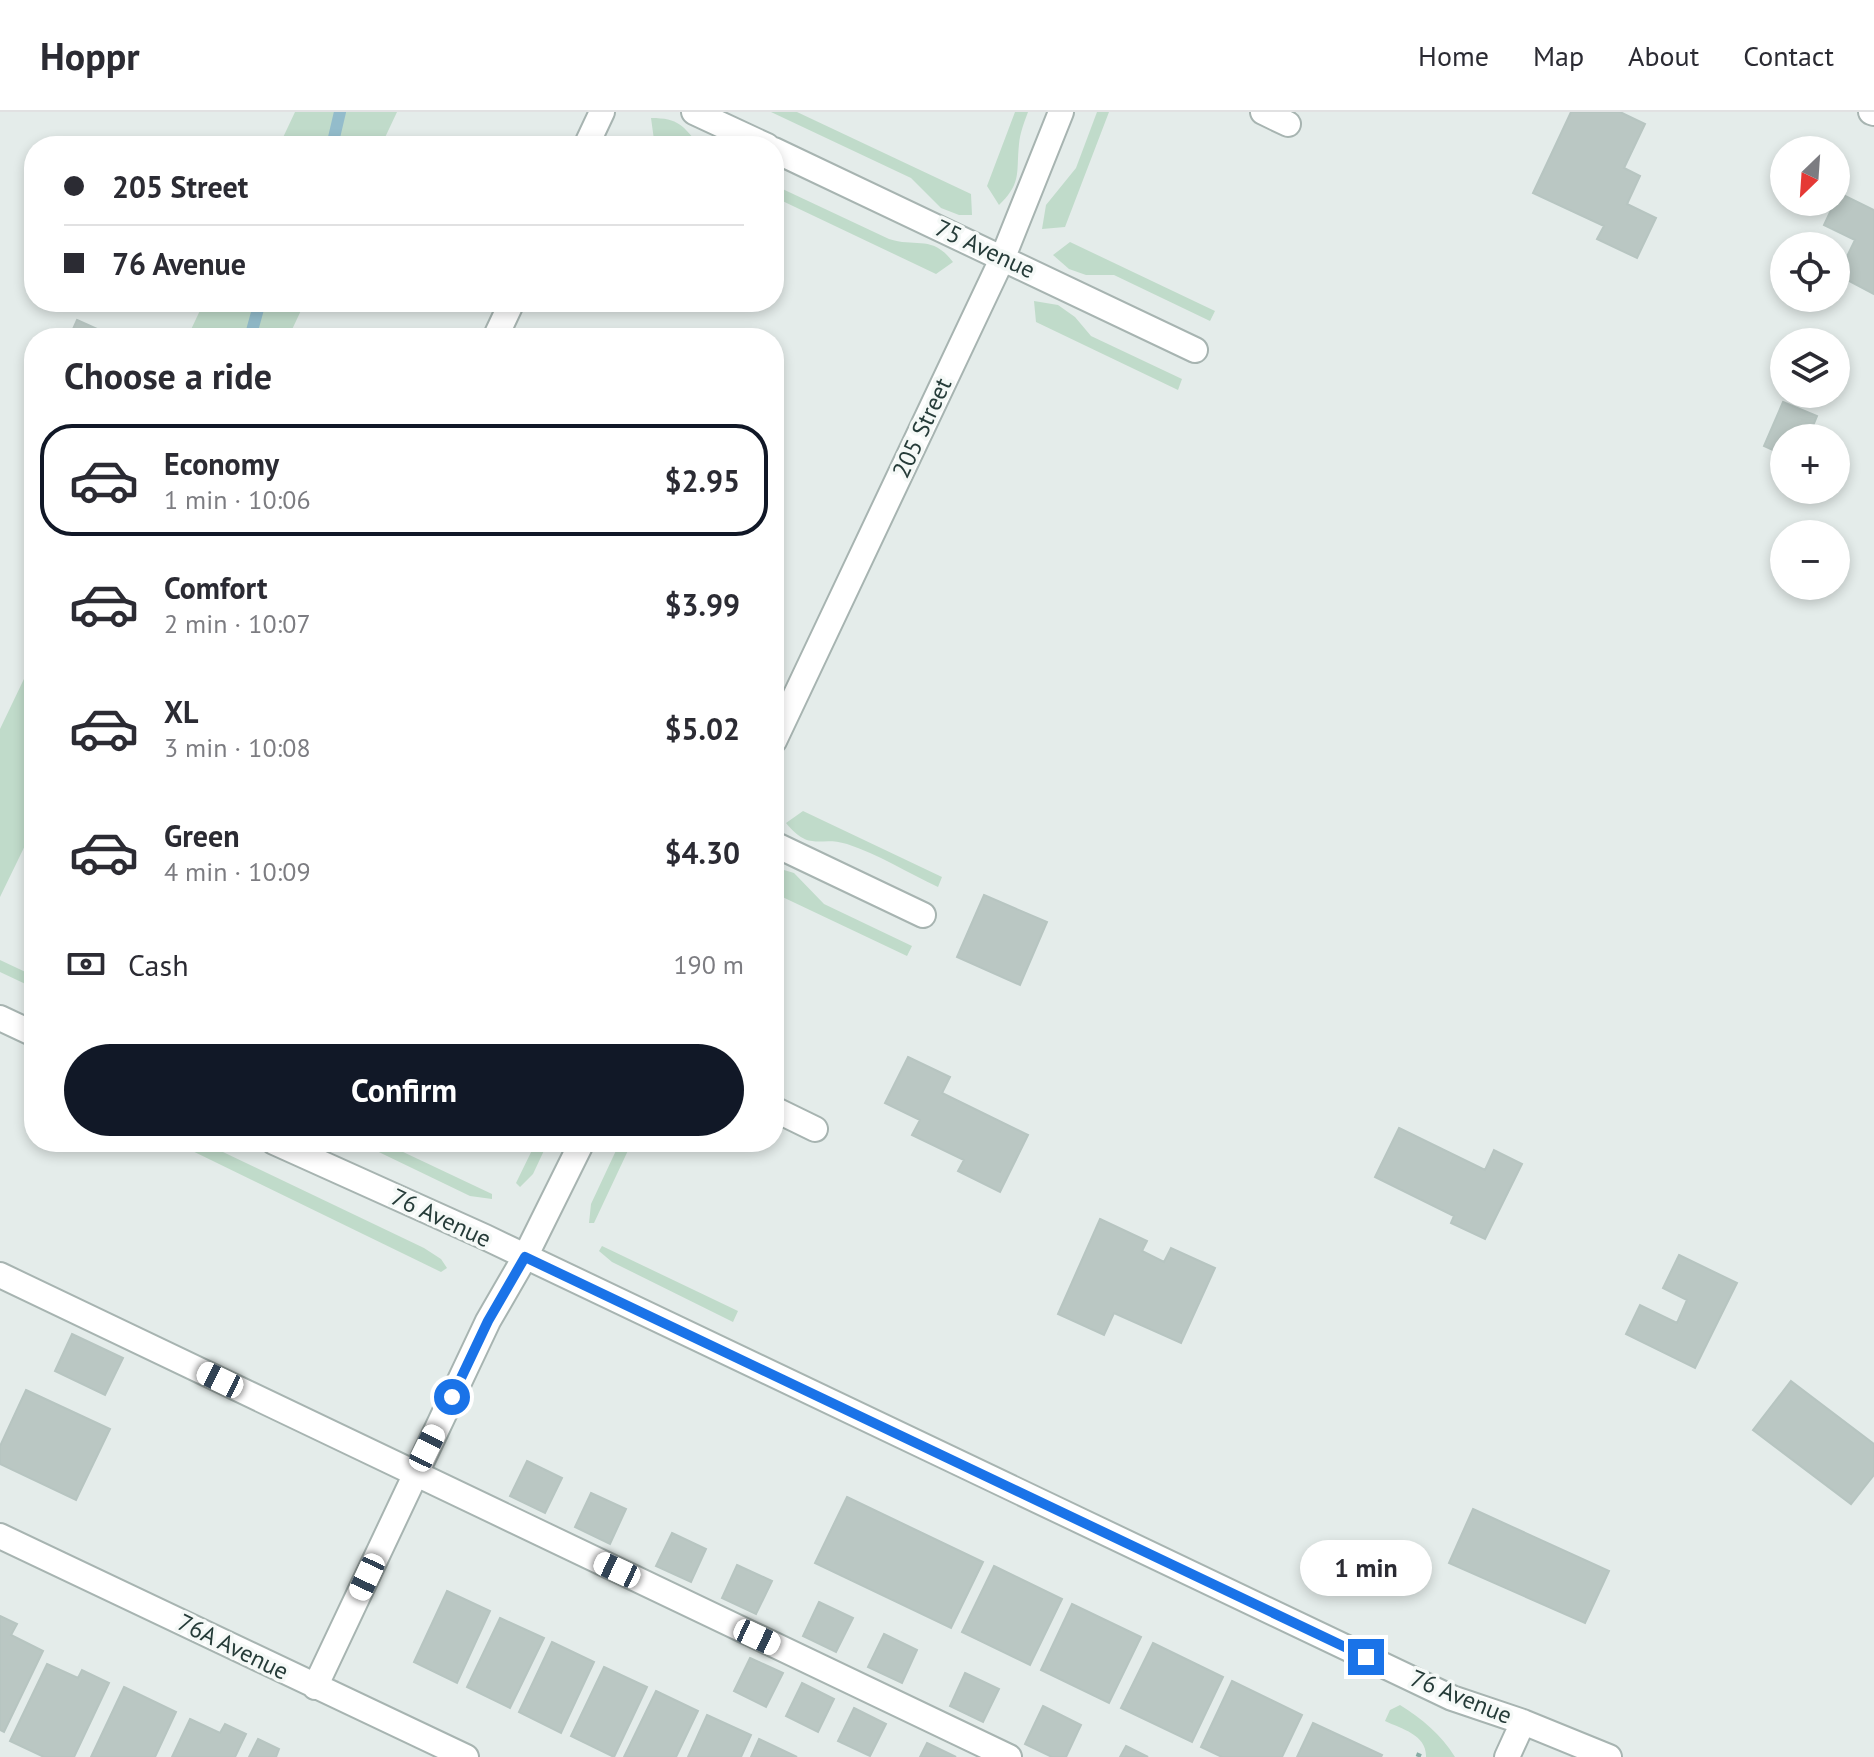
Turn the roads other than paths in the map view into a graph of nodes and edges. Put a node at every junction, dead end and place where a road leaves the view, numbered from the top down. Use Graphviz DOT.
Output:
graph roads {
  1 [pos="602,112"];
  2 [pos="694,112"];
  3 [pos="1061,112"];
  4 [pos="1263,112"];
  5 [pos="1288,124"];
  6 [pos="591,136"];
  7 [pos="746,136"];
  8 [pos="784,155"];
  9 [pos="1003,257"];
  10 [pos="1195,350"];
  11 [pos="784,720"];
  12 [pos="784,849"];
  13 [pos="923,915"];
  14 [pos="0,1018"];
  15 [pos="24,1029"];
  16 [pos="784,1114"];
  17 [pos="815,1129"];
  18 [pos="296,1152"];
  19 [pos="577,1152"];
  20 [pos="525,1257"];
  21 [pos="0,1275"];
  22 [pos="415,1473"];
  23 [pos="0,1536"];
  24 [pos="315,1687"];
  25 [pos="1523,1722"];
  26 [pos="466,1757"];
  27 [pos="1009,1757"];
  28 [pos="1507,1757"];
  29 [pos="1609,1757"];
  1 -- 6 [label="street"];
  2 -- 7 [label="street"];
  3 -- 9 [label="street, 205 Street"];
  4 -- 5 [label="street"];
  8 -- 9 [label="street, 75 Avenue"];
  9 -- 10 [label="street, 75 Avenue"];
  9 -- 11 [label="street, 205 Street"];
  12 -- 13 [label="street"];
  14 -- 15 [label="street"];
  16 -- 17 [label="street"];
  18 -- 20 [label="street, 76 Avenue"];
  19 -- 20 [label="street"];
  20 -- 22 [label="street"];
  20 -- 25 [label="street, 76 Avenue"];
  21 -- 22 [label="street"];
  22 -- 24 [label="street"];
  22 -- 27 [label="street"];
  23 -- 24 [label="street, 76A Avenue"];
  24 -- 26 [label="street, 76A Avenue"];
  25 -- 28 [label="street"];
  25 -- 29 [label="street, 76 Avenue"];
}
